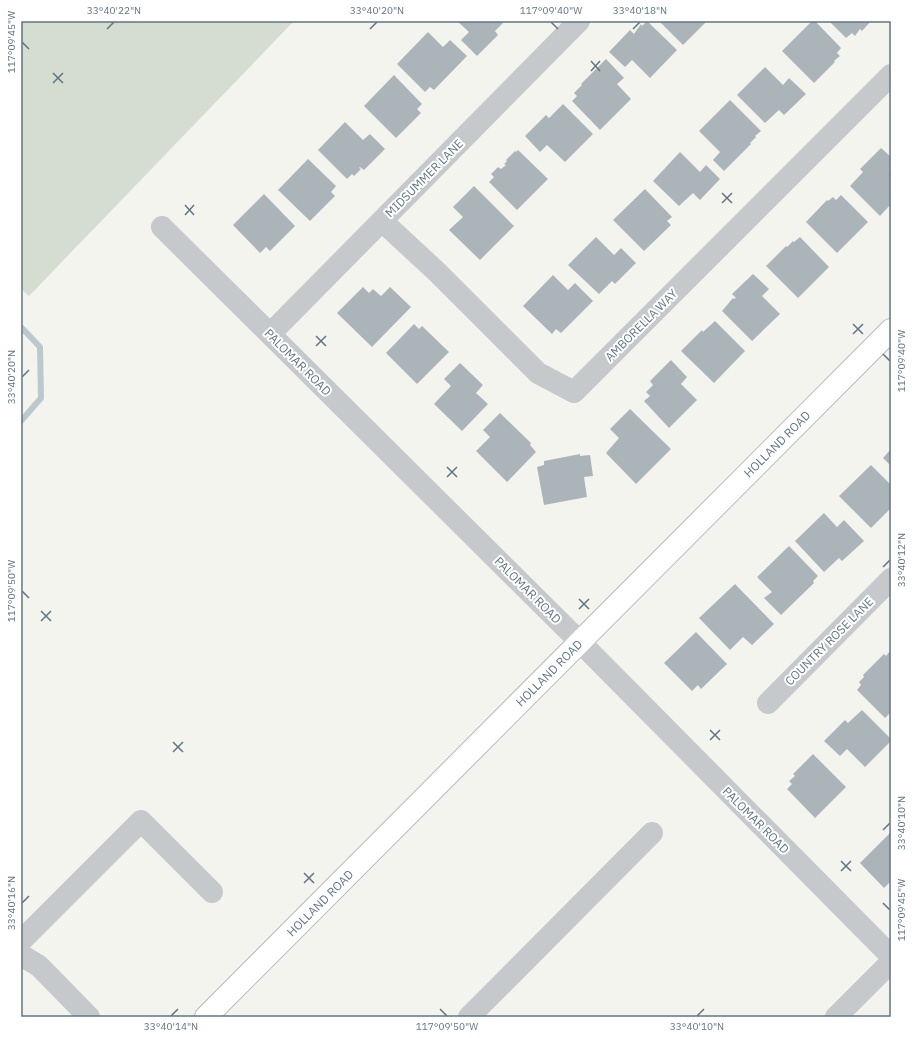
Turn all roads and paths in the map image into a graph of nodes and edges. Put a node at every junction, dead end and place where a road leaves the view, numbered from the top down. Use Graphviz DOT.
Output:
graph roads {
  1 [pos="579,21"];
  2 [pos="891,75"];
  3 [pos="382,221"];
  4 [pos="162,227"];
  5 [pos="891,330"];
  6 [pos="270,334"];
  7 [pos="891,579"];
  8 [pos="580,642"];
  9 [pos="768,703"];
  10 [pos="652,833"];
  11 [pos="212,892"];
  12 [pos="21,941"];
  13 [pos="21,955"];
  14 [pos="891,956"];
  15 [pos="891,962"];
  16 [pos="89,1017"];
  17 [pos="206,1017"];
  18 [pos="469,1017"];
  19 [pos="836,1017"];
  1 -- 3 [label="street, MIDSUMMER LANE"];
  2 -- 3 [label="street, AMBORELLA WAY"];
  3 -- 6 [label="street, MIDSUMMER LANE"];
  4 -- 6 [label="street, PALOMAR ROAD"];
  5 -- 8 [label="main road, HOLLAND ROAD"];
  6 -- 8 [label="street, PALOMAR ROAD"];
  7 -- 9 [label="street, COUNTRY ROSE LANE"];
  8 -- 14 [label="street, PALOMAR ROAD"];
  8 -- 17 [label="main road, HOLLAND ROAD"];
  10 -- 18 [label="street"];
  11 -- 12 [label="street"];
  13 -- 16 [label="street"];
  15 -- 19 [label="street"];
}
